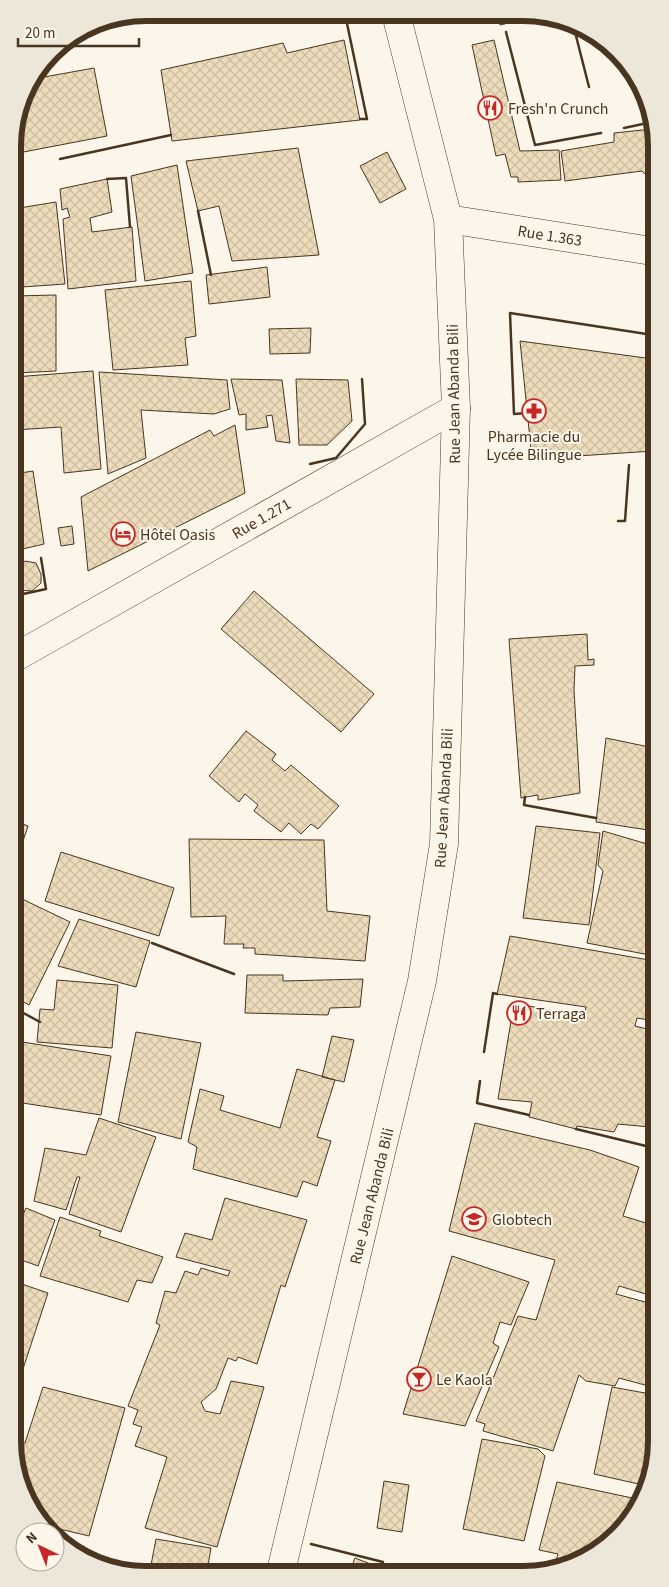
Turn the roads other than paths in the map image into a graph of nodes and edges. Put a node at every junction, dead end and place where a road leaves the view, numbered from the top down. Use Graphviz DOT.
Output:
graph roads {
  1 [pos="398,21"];
  2 [pos="448,218"];
  3 [pos="648,250"];
  4 [pos="456,408"];
  5 [pos="22,654"];
  6 [pos="282,1566"];
  1 -- 2 [label="main road, Rue Jean Abanda Bili"];
  2 -- 3 [label="main road, Rue 1.363"];
  2 -- 4 [label="main road, Rue Jean Abanda Bili"];
  4 -- 5 [label="main road, Rue 1.271"];
  4 -- 6 [label="main road, Rue Jean Abanda Bili"];
}
